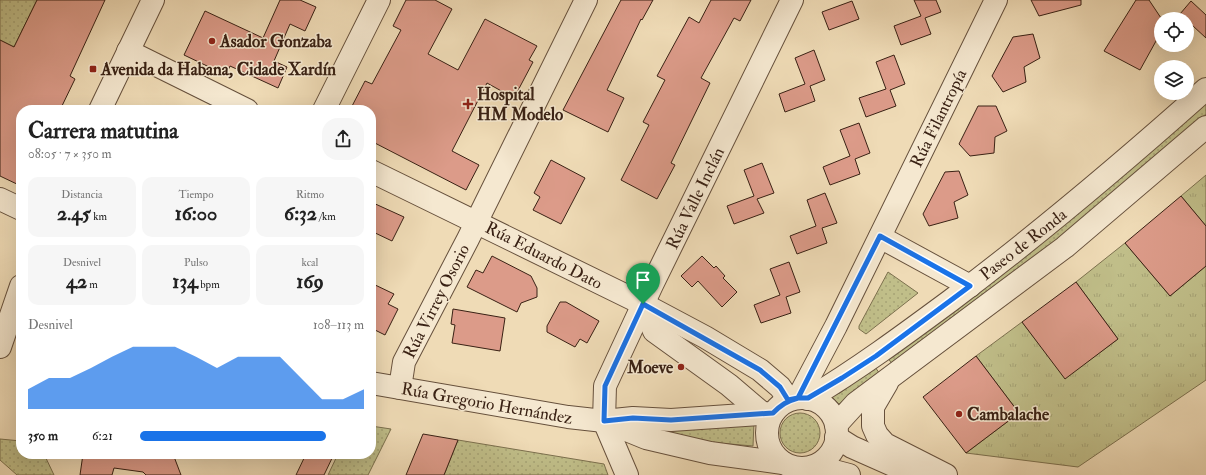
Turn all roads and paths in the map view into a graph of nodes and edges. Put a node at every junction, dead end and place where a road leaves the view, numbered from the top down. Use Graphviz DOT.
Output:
graph roads {
  1 [pos="153,0"];
  2 [pos="379,0"];
  3 [pos="586,0"];
  4 [pos="792,0"];
  5 [pos="996,0"];
  6 [pos="128,51"];
  7 [pos="1206,89"];
  8 [pos="102,105"];
  9 [pos="237,105"];
  10 [pos="326,105"];
  11 [pos="1206,127"];
  12 [pos="376,173"];
  13 [pos="0,199"];
  14 [pos="16,207"];
  15 [pos="476,221"];
  16 [pos="880,236"];
  17 [pos="970,286"];
  18 [pos="16,303"];
  19 [pos="643,304"];
  20 [pos="9,326"];
  21 [pos="0,347"];
  22 [pos="892,377"];
  23 [pos="376,385"];
  24 [pos="400,388"];
  25 [pos="786,405"];
  26 [pos="604,421"];
  27 [pos="836,431"];
  28 [pos="783,463"];
  29 [pos="824,467"];
  30 [pos="913,474"];
  31 [pos="627,475"];
  32 [pos="849,475"];
  33 [pos="900,475"];
  34 [pos="916,475"];
  35 [pos="946,475"];
  1 -- 6 [label="street"];
  2 -- 10 [label="street"];
  3 -- 15 [label="street, Rúa Virrey Osorio"];
  4 -- 19 [label="street, Rúa Valle Inclán"];
  5 -- 16 [label="street, Rúa Filantropía"];
  6 -- 8 [label="street"];
  6 -- 9 [label="street"];
  7 -- 17 [label="street, Paseo de Ronda"];
  11 -- 22 [label="street, Paseo de Ronda"];
  12 -- 15 [label="street, Rúa Eduardo Dato"];
  13 -- 14 [label="street"];
  15 -- 19 [label="street, Rúa Eduardo Dato"];
  15 -- 24 [label="street, Rúa Virrey Osorio"];
  16 -- 17 [label="street"];
  16 -- 25 [label="street, Rúa Filantropía"];
  17 -- 25 [label="street, Paseo de Ronda"];
  18 -- 20 [label="street"];
  19 -- 25 [label="street, Rúa Eduardo Dato"];
  19 -- 25 [label="street"];
  19 -- 26 [label="street, Rúa Valle Inclán"];
  20 -- 21 [label="street"];
  22 -- 27 [label="street, Paseo de Ronda"];
  22 -- 35 [label="street, Paseo de Ronda"];
  23 -- 24 [label="street, Rúa Gregorio Hernández"];
  24 -- 26 [label="street, Rúa Gregorio Hernández"];
  25 -- 26 [label="street, Rúa Gregorio Hernández"];
  25 -- 27 [label="street"];
  25 -- 28 [label="street"];
  26 -- 28 [label="street, Rúa Gregorio Hernández"];
  26 -- 31 [label="street"];
  27 -- 29 [label="street"];
  27 -- 30 [label="street"];
  28 -- 29 [label="street"];
  29 -- 32 [label="street"];
  30 -- 33 [label="street"];
  30 -- 34 [label="street"];
}
